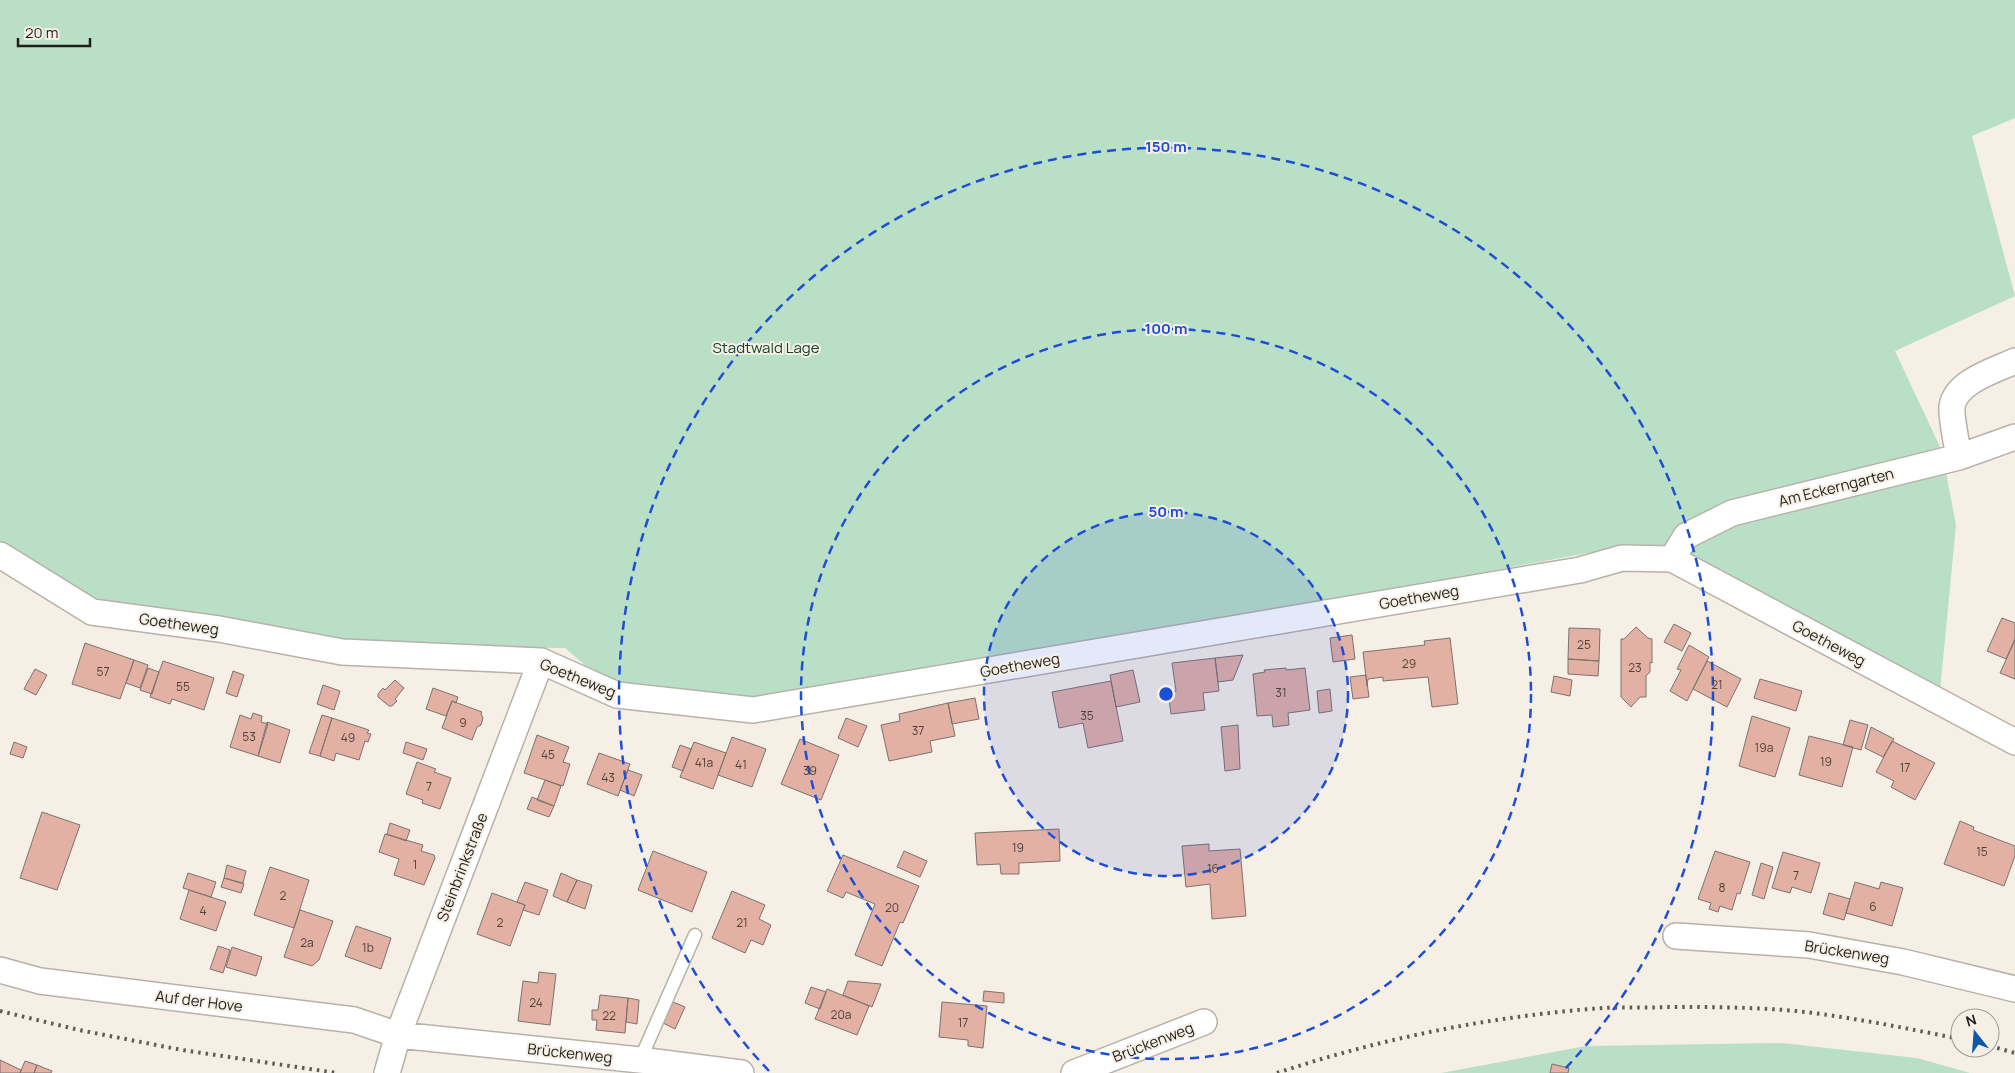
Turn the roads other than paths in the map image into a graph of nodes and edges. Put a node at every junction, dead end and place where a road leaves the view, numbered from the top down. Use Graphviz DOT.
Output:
graph roads {
  1 [pos="2015,362"];
  2 [pos="2015,437"];
  3 [pos="1959,457"];
  4 [pos="0,555"];
  5 [pos="1672,559"];
  6 [pos="541,661"];
  7 [pos="2015,742"];
  8 [pos="695,935"];
  9 [pos="1676,936"];
  10 [pos="0,970"];
  11 [pos="2015,989"];
  12 [pos="1204,1022"];
  13 [pos="398,1035"];
  14 [pos="640,1060"];
  15 [pos="387,1073"];
  16 [pos="741,1073"];
  17 [pos="1074,1073"];
  1 -- 3 [label="street"];
  2 -- 3 [label="street, Am Eckerngarten"];
  3 -- 5 [label="street, Am Eckerngarten"];
  4 -- 6 [label="street, Goetheweg"];
  5 -- 6 [label="street, Goetheweg"];
  5 -- 7 [label="street, Goetheweg"];
  6 -- 13 [label="street, Steinbrinkstraße"];
  8 -- 14 [label="lane"];
  9 -- 11 [label="street, Brückenweg"];
  10 -- 13 [label="street, Auf der Hove"];
  12 -- 17 [label="street, Brückenweg"];
  13 -- 14 [label="street, Brückenweg"];
  13 -- 15 [label="street, Steinbrinkstraße"];
  14 -- 16 [label="street, Brückenweg"];
}
